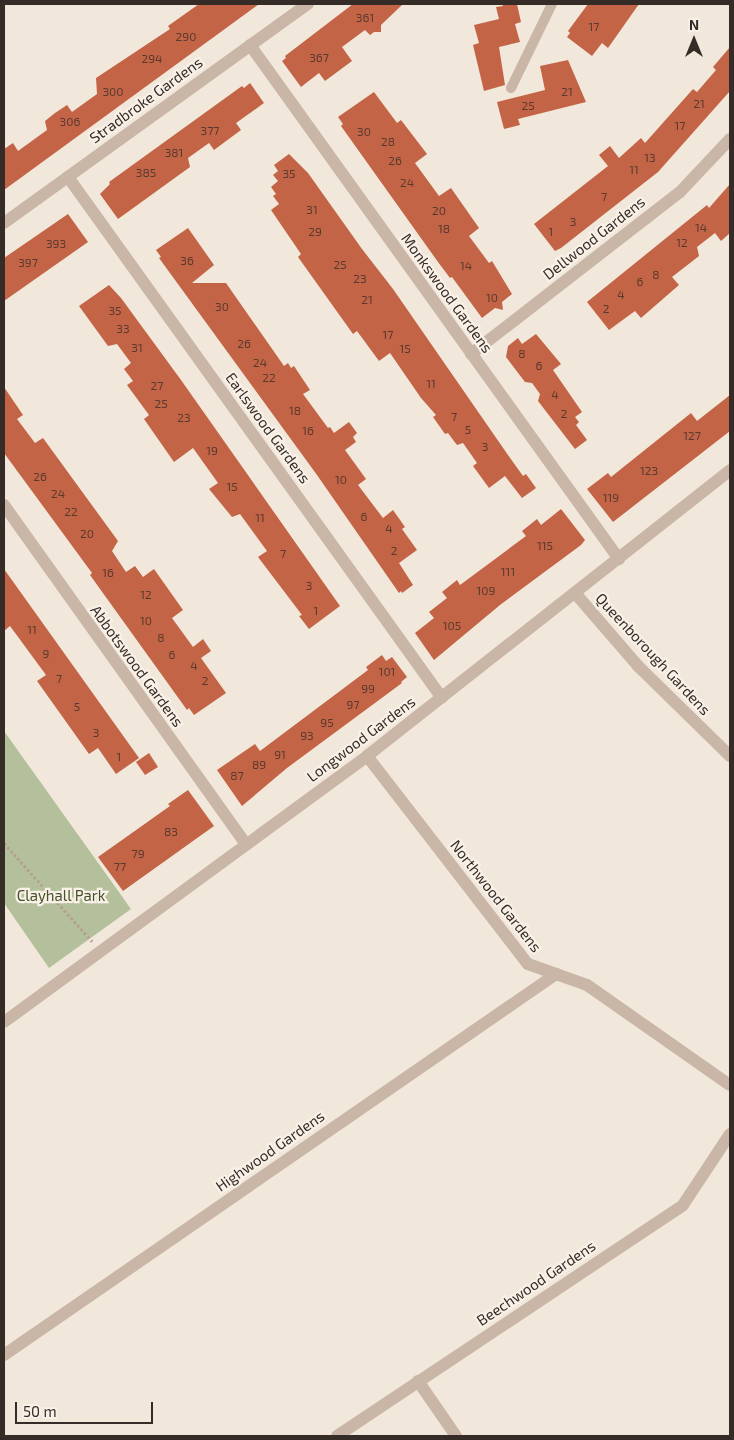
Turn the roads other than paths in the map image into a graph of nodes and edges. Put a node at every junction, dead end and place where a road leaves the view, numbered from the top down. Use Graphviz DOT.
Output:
graph roads {
  1 [pos="308,4"];
  2 [pos="552,4"];
  3 [pos="250,45"];
  4 [pos="511,88"];
  5 [pos="730,139"];
  6 [pos="68,178"];
  7 [pos="4,223"];
  8 [pos="471,354"];
  9 [pos="730,470"];
  10 [pos="4,505"];
  11 [pos="619,559"];
  12 [pos="575,594"];
  13 [pos="442,698"];
  14 [pos="367,756"];
  15 [pos="730,756"];
  16 [pos="246,844"];
  17 [pos="556,974"];
  18 [pos="4,1022"];
  19 [pos="730,1085"];
  20 [pos="730,1134"];
  21 [pos="4,1355"];
  22 [pos="418,1381"];
  23 [pos="337,1436"];
  24 [pos="456,1436"];
  1 -- 3 [label="street, Stradbroke Gardens"];
  2 -- 4 [label="lane"];
  3 -- 6 [label="street, Stradbroke Gardens"];
  3 -- 8 [label="street, Monkswood Gardens"];
  5 -- 8 [label="street, Dellwood Gardens"];
  6 -- 7 [label="street, Stradbroke Gardens"];
  6 -- 13 [label="street, Earlswood Gardens"];
  8 -- 11 [label="street, Monkswood Gardens"];
  9 -- 11 [label="street, Longwood Gardens"];
  10 -- 16 [label="street, Abbotswood Gardens"];
  11 -- 12 [label="street, Longwood Gardens"];
  12 -- 13 [label="street, Longwood Gardens"];
  12 -- 15 [label="street, Queenborough Gardens"];
  13 -- 14 [label="street, Longwood Gardens"];
  14 -- 16 [label="street, Longwood Gardens"];
  14 -- 17 [label="street, Northwood Gardens"];
  16 -- 18 [label="street, Longwood Gardens"];
  17 -- 19 [label="street, Northwood Gardens"];
  17 -- 21 [label="street, Highwood Gardens"];
  20 -- 22 [label="street, Beechwood Gardens"];
  22 -- 23 [label="street, Beechwood Gardens"];
  22 -- 24 [label="street"];
}
